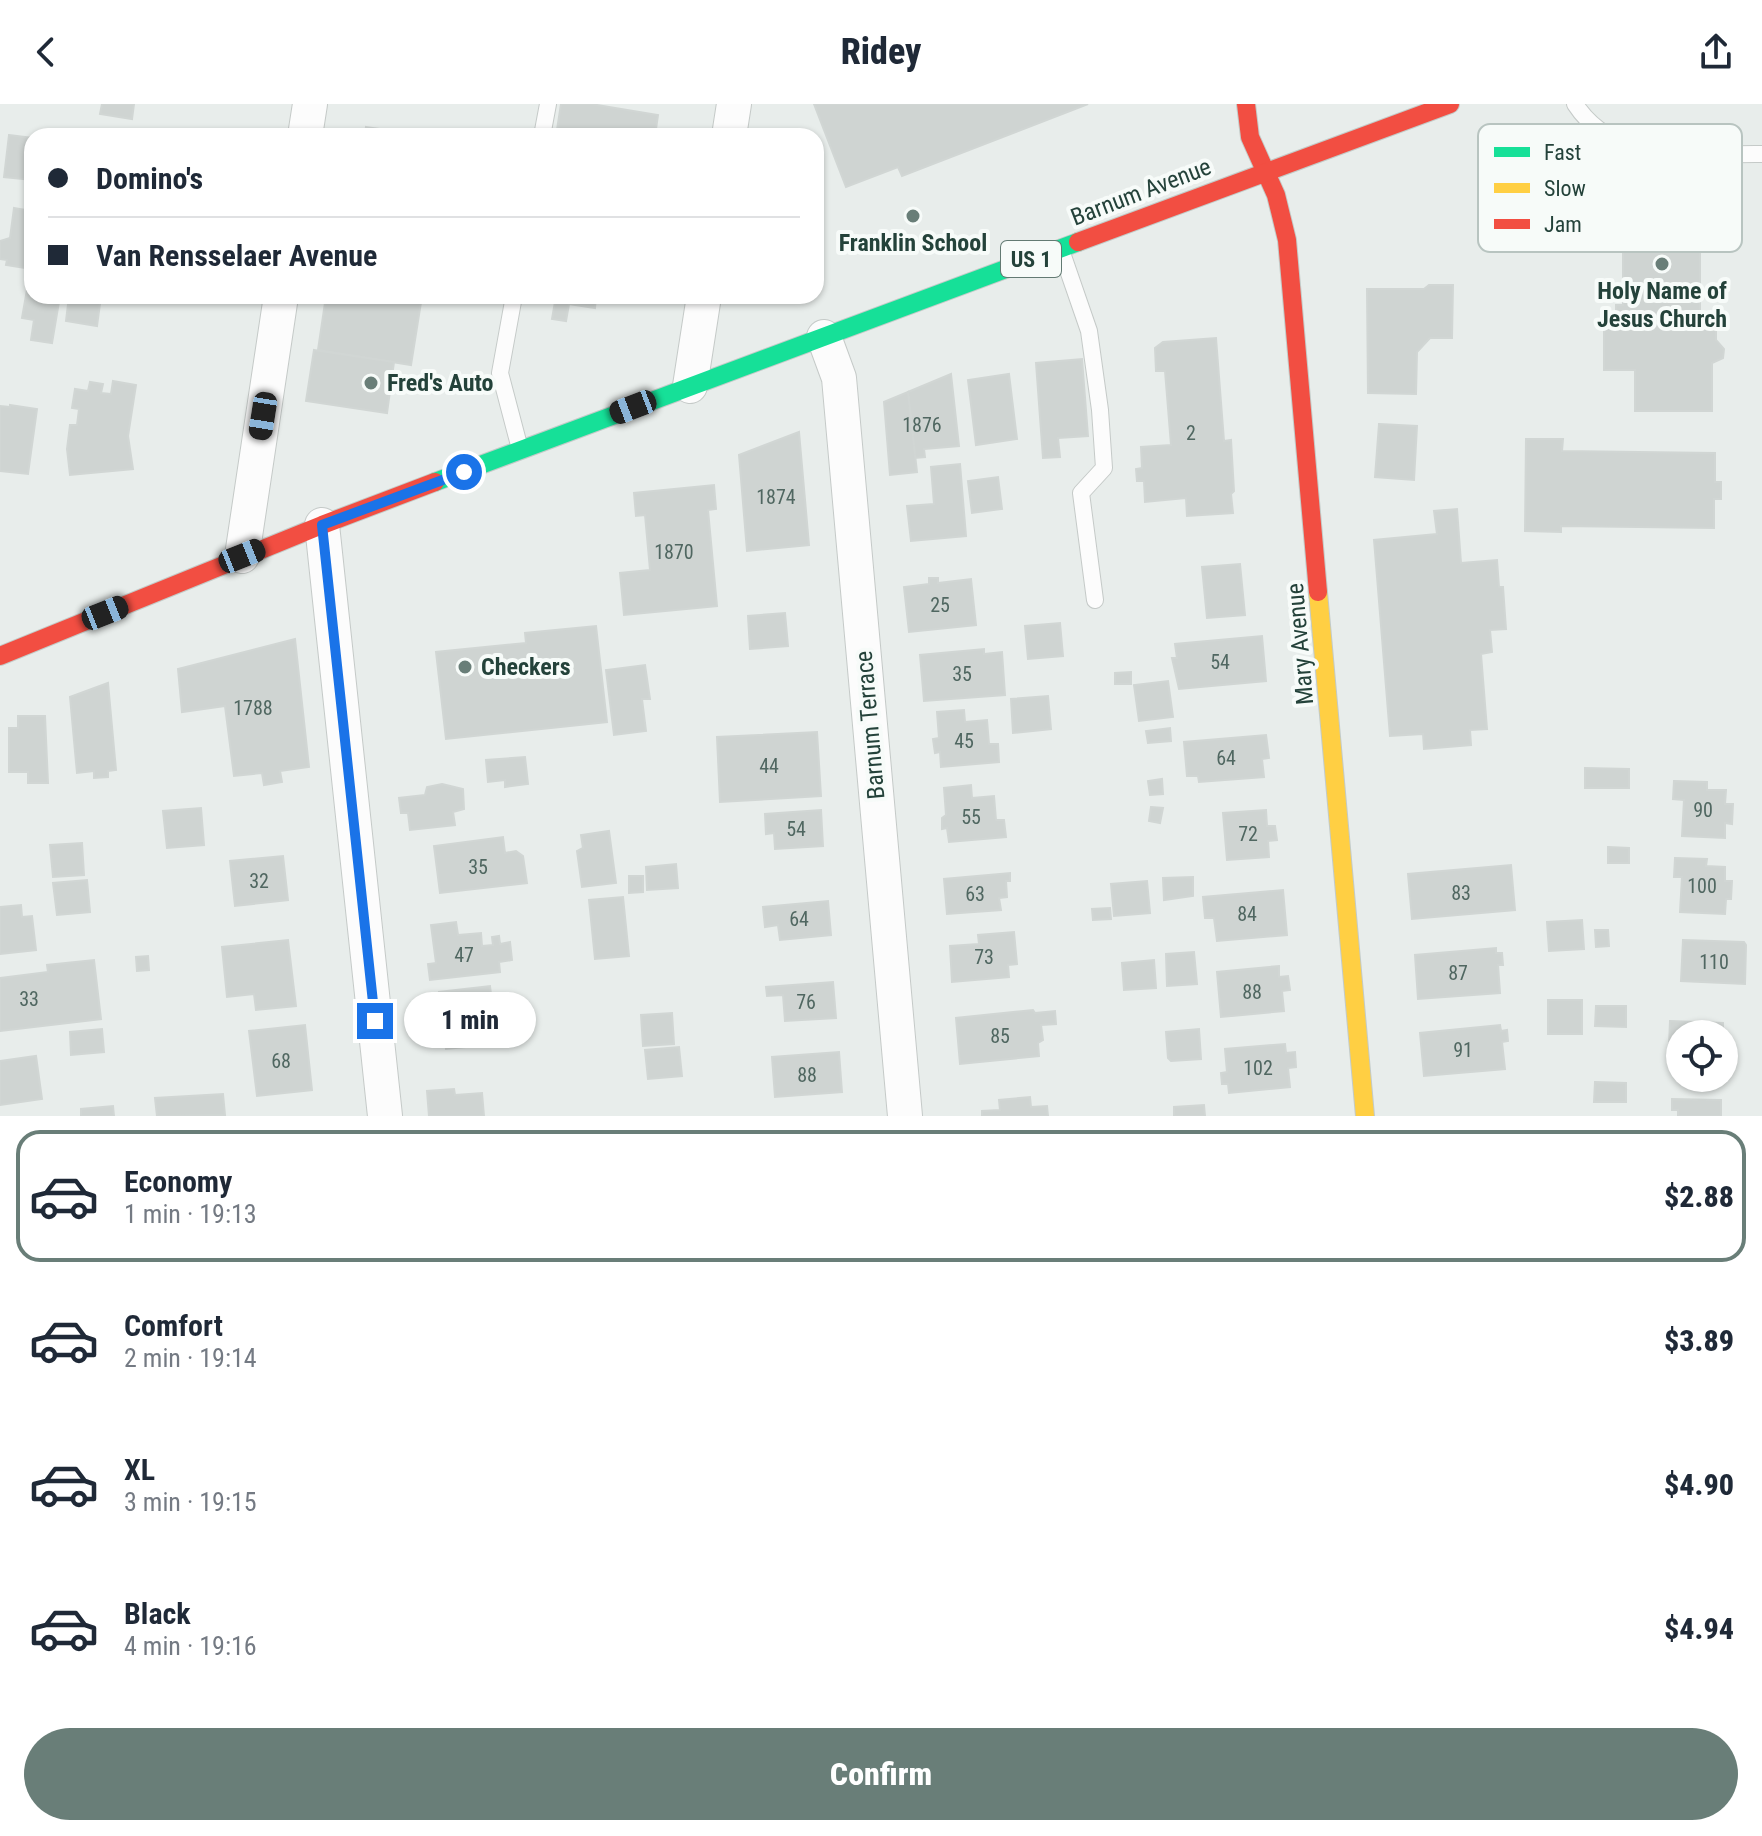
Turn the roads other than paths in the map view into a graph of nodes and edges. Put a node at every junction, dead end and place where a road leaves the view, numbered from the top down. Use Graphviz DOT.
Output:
graph roads {
  1 [pos="310,104"];
  2 [pos="548,104"];
  3 [pos="734,104"];
  4 [pos="1246,104"];
  5 [pos="1450,104"];
  6 [pos="1575,104"];
  7 [pos="1591,124"];
  8 [pos="306,128"];
  9 [pos="544,128"];
  10 [pos="730,128"];
  11 [pos="1742,154"];
  12 [pos="1762,154"];
  13 [pos="1267,171"];
  14 [pos="1061,248"];
  15 [pos="280,304"];
  16 [pos="513,304"];
  17 [pos="703,304"];
  18 [pos="824,337"];
  19 [pos="690,386"];
  20 [pos="521,451"];
  21 [pos="322,525"];
  22 [pos="242,556"];
  23 [pos="1095,600"];
  24 [pos="0,656"];
  25 [pos="385,1116"];
  26 [pos="905,1116"];
  27 [pos="1365,1116"];
  1 -- 8 [label="street"];
  2 -- 9 [label="lane"];
  3 -- 10 [label="street"];
  4 -- 13 [label="main road, Mary Avenue"];
  5 -- 13 [label="main road, Barnum Avenue / US 1"];
  6 -- 7 [label="lane"];
  11 -- 12 [label="lane"];
  13 -- 14 [label="main road, Barnum Avenue / US 1"];
  13 -- 27 [label="main road, Mary Avenue"];
  14 -- 18 [label="main road, Barnum Avenue / US 1"];
  14 -- 23 [label="lane"];
  15 -- 22 [label="street"];
  16 -- 20 [label="lane"];
  17 -- 19 [label="street"];
  18 -- 19 [label="main road, Barnum Avenue / US 1"];
  18 -- 26 [label="street, Barnum Terrace"];
  19 -- 20 [label="main road, Barnum Avenue / US 1"];
  20 -- 21 [label="main road, Barnum Avenue / US 1"];
  21 -- 22 [label="main road, Barnum Avenue / US 1"];
  21 -- 25 [label="street"];
  22 -- 24 [label="main road, Barnum Avenue / US 1"];
}
